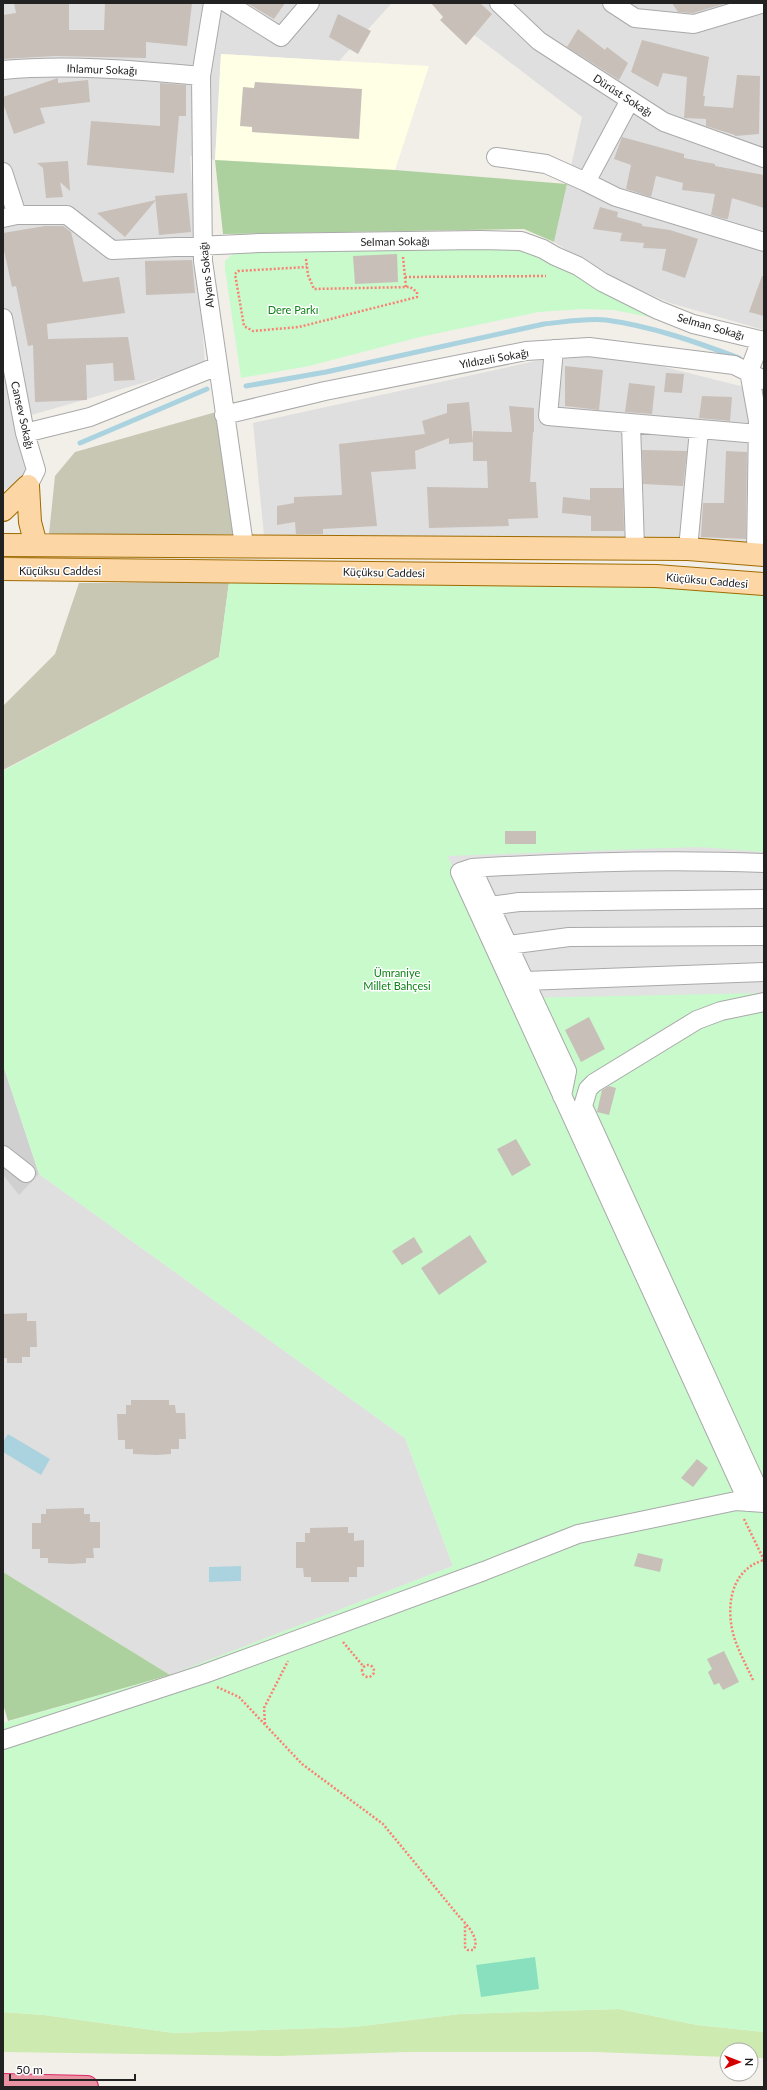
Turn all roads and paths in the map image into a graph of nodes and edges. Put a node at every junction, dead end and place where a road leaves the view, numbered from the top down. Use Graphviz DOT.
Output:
graph roads {
  1 [pos="213,3"];
  2 [pos="227,3"];
  3 [pos="310,3"];
  4 [pos="499,3"];
  5 [pos="612,3"];
  6 [pos="764,3"];
  7 [pos="3,70"];
  8 [pos="201,76"];
  9 [pos="630,100"];
  10 [pos="496,157"];
  11 [pos="764,158"];
  12 [pos="3,172"];
  13 [pos="586,182"];
  14 [pos="10,216"];
  15 [pos="764,242"];
  16 [pos="304,243"];
  17 [pos="203,246"];
  18 [pos="403,256"];
  19 [pos="307,267"];
  20 [pos="546,276"];
  21 [pos="405,277"];
  22 [pos="406,287"];
  23 [pos="3,318"];
  24 [pos="762,341"];
  25 [pos="554,349"];
  26 [pos="218,366"];
  27 [pos="749,371"];
  28 [pos="764,380"];
  29 [pos="224,414"];
  30 [pos="631,424"];
  31 [pos="699,430"];
  32 [pos="25,433"];
  33 [pos="758,434"];
  34 [pos="28,486"];
  35 [pos="3,510"];
  36 [pos="3,545"];
  37 [pos="36,545"];
  38 [pos="244,545"];
  39 [pos="635,548"];
  40 [pos="688,549"];
  41 [pos="760,554"];
  42 [pos="3,569"];
  43 [pos="244,570"];
  44 [pos="764,584"];
  45 [pos="764,863"];
  46 [pos="472,868"];
  47 [pos="764,899"];
  48 [pos="490,906"];
  49 [pos="764,936"];
  50 [pos="508,945"];
  51 [pos="764,972"];
  52 [pos="525,981"];
  53 [pos="764,1002"];
  54 [pos="562,1096"];
  55 [pos="3,1154"];
  56 [pos="26,1173"];
  57 [pos="753,1502"];
  58 [pos="764,1560"];
  59 [pos="341,1640"];
  60 [pos="290,1658"];
  61 [pos="364,1667"];
  62 [pos="753,1680"];
  63 [pos="213,1685"];
  64 [pos="265,1725"];
  65 [pos="3,1740"];
  66 [pos="465,1924"];
  67 [pos="3,2085"];
  68 [pos="87,2087"];
  1 -- 8 [label="street, Alyans Sokağı"];
  2 -- 3 [label="street"];
  4 -- 9 [label="street, Dürüst Sokağı"];
  5 -- 6 [label="street"];
  7 -- 8 [label="street, Ihlamur Sokağı"];
  8 -- 17 [label="street, Alyans Sokağı"];
  9 -- 11 [label="street, Dürüst Sokağı"];
  9 -- 13 [label="street"];
  10 -- 13 [label="street"];
  12 -- 14 [label="street"];
  13 -- 15 [label="street"];
  14 -- 17 [label="street, Selman Sokağı"];
  16 -- 17 [label="street, Selman Sokağı"];
  16 -- 19 [label="path"];
  16 -- 24 [label="street, Selman Sokağı"];
  17 -- 26 [label="street, Alyans Sokağı"];
  18 -- 21 [label="path"];
  19 -- 22 [label="path"];
  19 -- 22 [label="path"];
  20 -- 21 [label="path"];
  21 -- 22 [label="path"];
  23 -- 32 [label="street, Cansev Sokağı"];
  24 -- 27 [label="street"];
  25 -- 27 [label="street, Yıldızeli Sokağı"];
  25 -- 29 [label="street, Yıldızeli Sokağı"];
  25 -- 30 [label="street"];
  26 -- 29 [label="street, Alyans Sokağı"];
  26 -- 32 [label="street"];
  27 -- 28 [label="street, Yıldızeli Sokağı"];
  27 -- 33 [label="street"];
  29 -- 38 [label="street, Alyans Sokağı"];
  30 -- 31 [label="street"];
  30 -- 39 [label="street"];
  31 -- 33 [label="street"];
  31 -- 40 [label="street"];
  32 -- 34 [label="street, Cansev Sokağı"];
  33 -- 41 [label="street"];
  34 -- 35 [label="main road"];
  34 -- 37 [label="main road"];
  36 -- 37 [label="main road"];
  37 -- 38 [label="main road"];
  38 -- 39 [label="main road"];
  38 -- 43 [label="main road"];
  39 -- 40 [label="main road"];
  40 -- 41 [label="main road"];
  42 -- 43 [label="main road, Küçüksu Caddesi"];
  43 -- 44 [label="main road, Küçüksu Caddesi"];
  45 -- 46 [label="street"];
  46 -- 48 [label="street"];
  46 -- 54 [label="street"];
  47 -- 48 [label="street"];
  48 -- 50 [label="street"];
  49 -- 50 [label="street"];
  50 -- 52 [label="street"];
  51 -- 52 [label="street"];
  52 -- 54 [label="street"];
  53 -- 57 [label="street"];
  54 -- 57 [label="street"];
  55 -- 56 [label="street"];
  57 -- 58 [label="path"];
  57 -- 65 [label="street"];
  58 -- 62 [label="path"];
  59 -- 61 [label="path"];
  60 -- 64 [label="path"];
  61 -- 61 [label="path"];
  63 -- 64 [label="path"];
  64 -- 66 [label="path"];
  66 -- 66 [label="path"];
  67 -- 68 [label="highway"];
}
